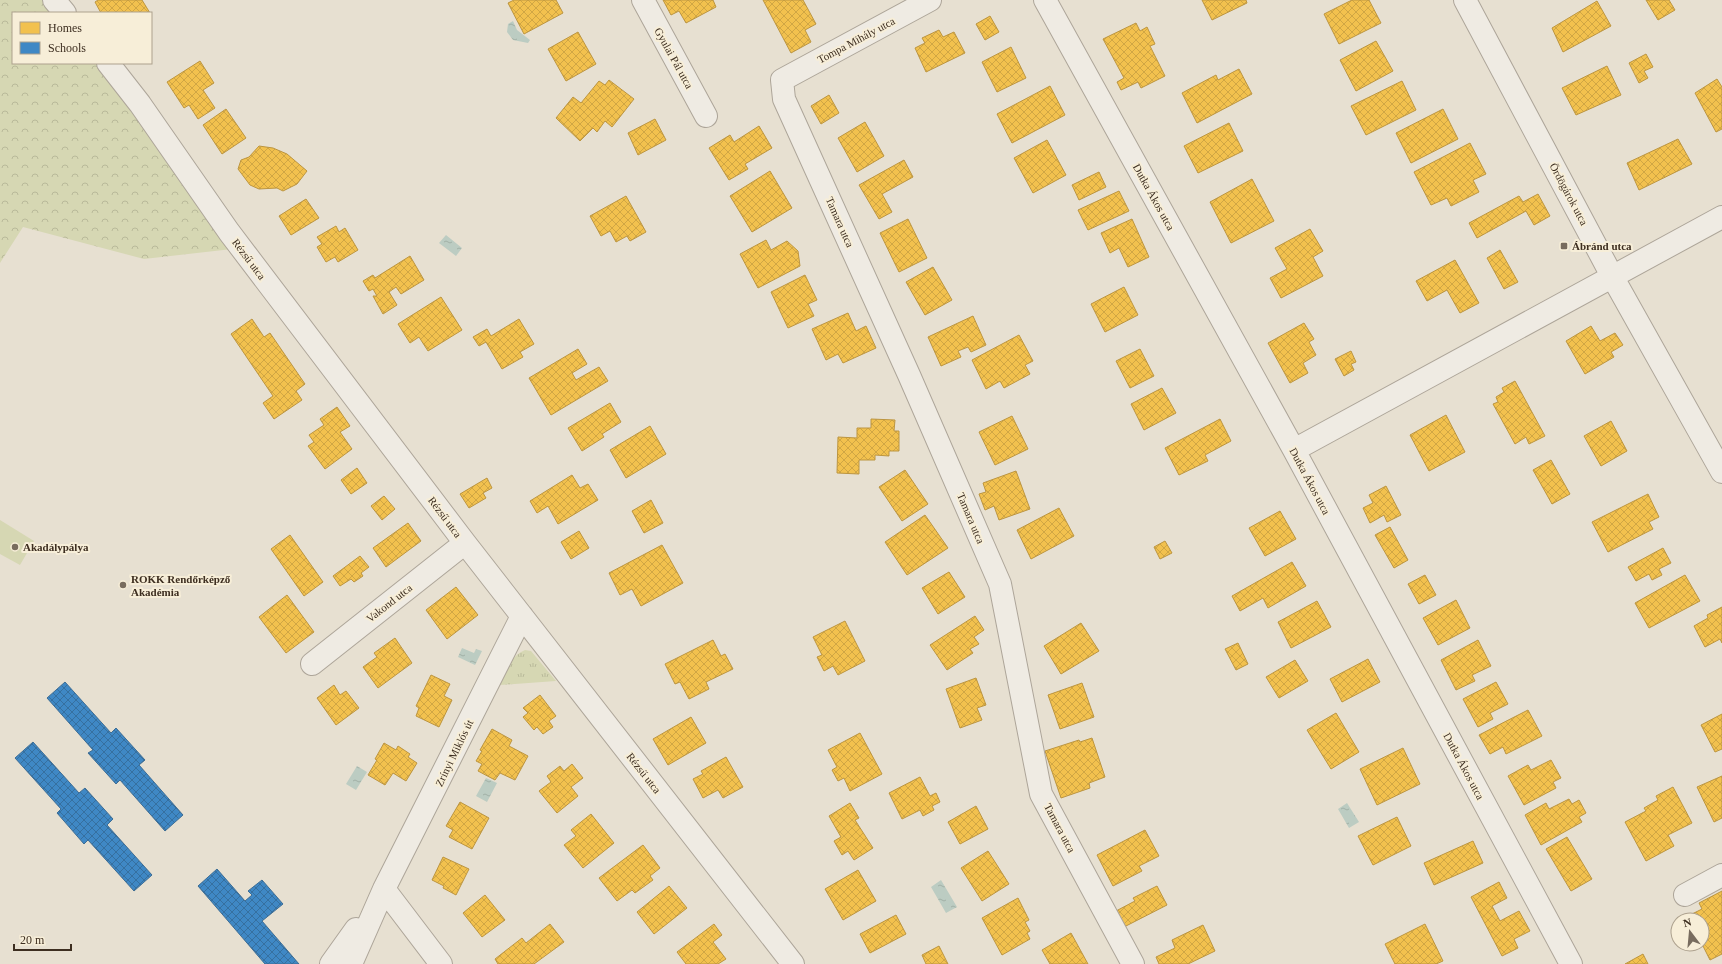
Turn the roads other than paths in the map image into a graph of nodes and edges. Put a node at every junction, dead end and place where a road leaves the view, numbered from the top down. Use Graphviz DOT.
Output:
graph roads {
  1 [pos="54,0"];
  2 [pos="643,0"];
  3 [pos="930,0"];
  4 [pos="1045,0"];
  5 [pos="1465,0"];
  6 [pos="64,12"];
  7 [pos="109,64"];
  8 [pos="782,80"];
  9 [pos="706,116"];
  10 [pos="1722,217"];
  11 [pos="1612,276"];
  12 [pos="1294,450"];
  13 [pos="1722,472"];
  14 [pos="465,543"];
  15 [pos="522,616"];
  16 [pos="312,664"];
  17 [pos="1722,875"];
  18 [pos="384,889"];
  19 [pos="1685,895"];
  20 [pos="1567,962"];
  21 [pos="331,964"];
  22 [pos="351,964"];
  23 [pos="441,964"];
  24 [pos="793,964"];
  25 [pos="1133,964"];
  1 -- 6 [label="street"];
  2 -- 9 [label="street, Gyulai Pál utca"];
  3 -- 8 [label="street, Tompa Mihály utca"];
  4 -- 12 [label="street, Dutka Ákos utca"];
  5 -- 11 [label="street, Ördögárok utca"];
  7 -- 14 [label="street, Rézsű utca"];
  8 -- 25 [label="street, Tamara utca"];
  10 -- 11 [label="street"];
  11 -- 12 [label="street"];
  11 -- 13 [label="street, Ördögárok utca"];
  12 -- 20 [label="street, Dutka Ákos utca"];
  14 -- 15 [label="street, Rézsű utca"];
  14 -- 16 [label="street, Vakond utca"];
  15 -- 18 [label="street, Zrínyi Miklós út"];
  15 -- 24 [label="street, Rézsű utca"];
  17 -- 19 [label="street"];
  18 -- 21 [label="street, Zrínyi Miklós út"];
  18 -- 22 [label="street, Zrínyi Miklós út"];
  18 -- 23 [label="street"];
}
